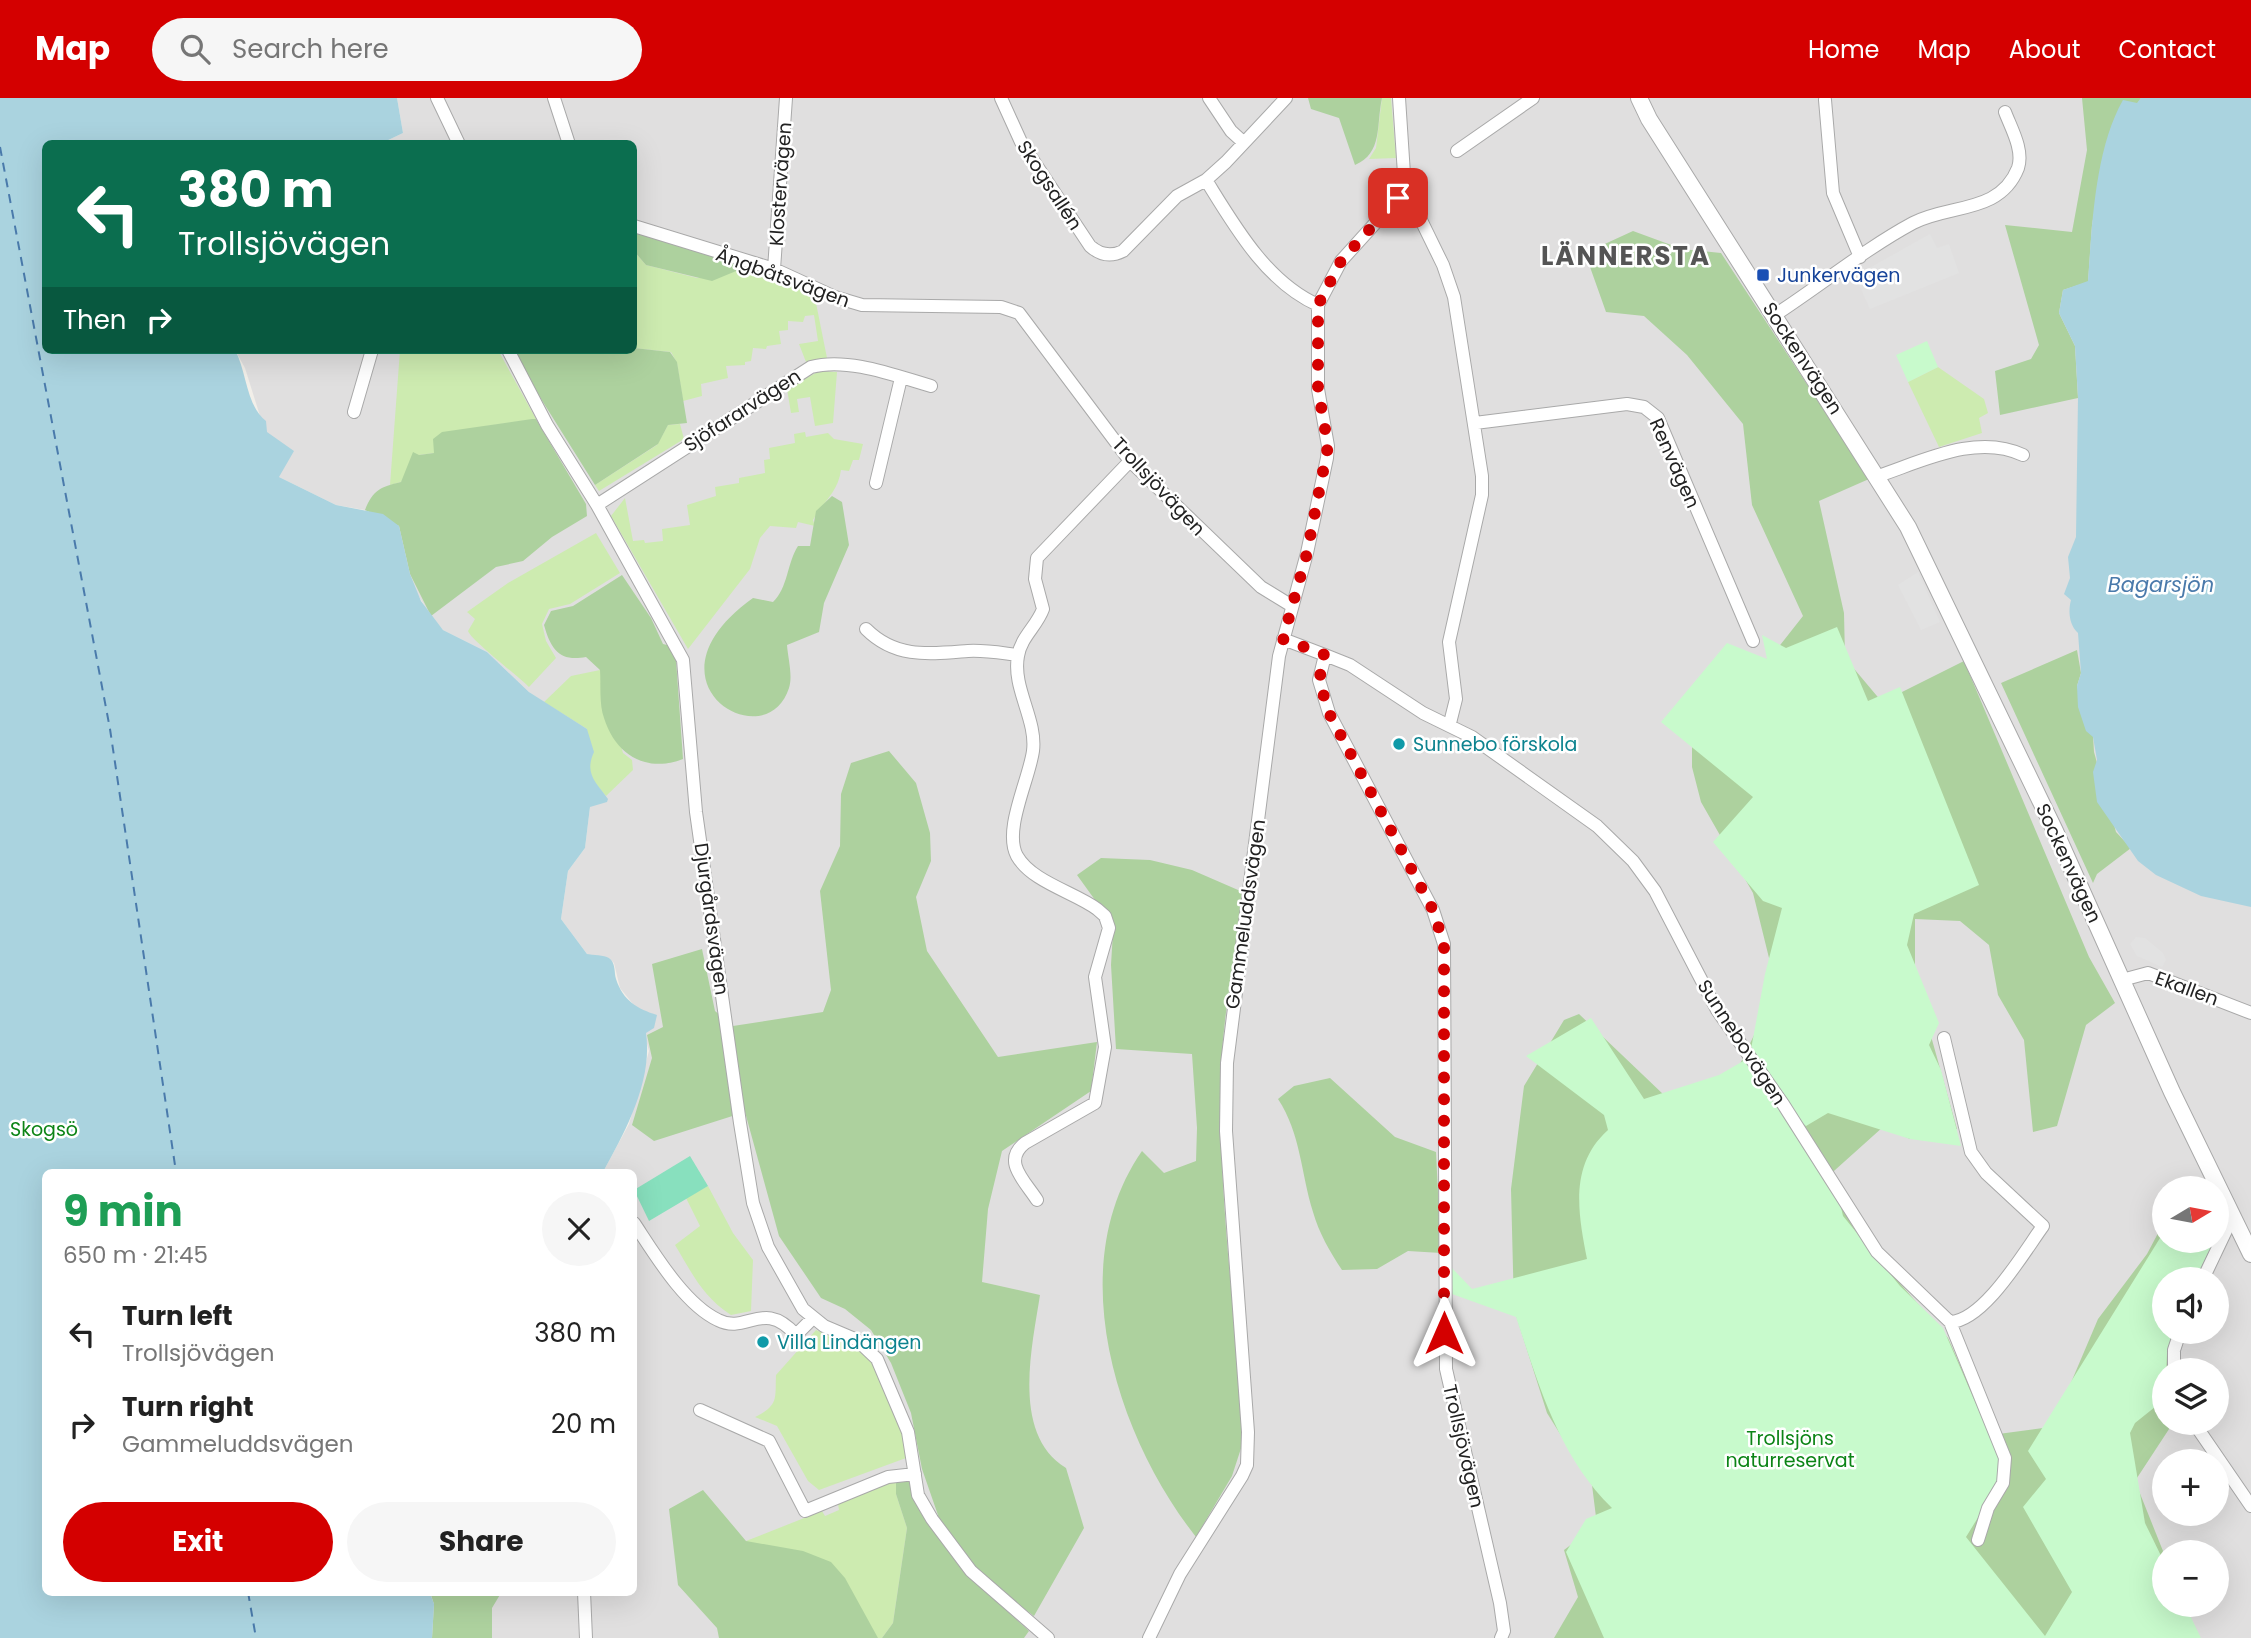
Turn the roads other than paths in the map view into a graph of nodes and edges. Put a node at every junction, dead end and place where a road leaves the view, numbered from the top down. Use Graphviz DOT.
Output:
graph roads {
  1 [pos="437,98"];
  2 [pos="554,98"];
  3 [pos="786,98"];
  4 [pos="1001,98"];
  5 [pos="1209,98"];
  6 [pos="1286,98"];
  7 [pos="1399,98"];
  8 [pos="1533,98"];
  9 [pos="1639,98"];
  10 [pos="1825,100"];
  11 [pos="2005,112"];
  12 [pos="457,140"];
  13 [pos="568,140"];
  14 [pos="1243,142"];
  15 [pos="1457,150"];
  16 [pos="1206,180"];
  17 [pos="1398,198"];
  18 [pos="637,227"];
  19 [pos="1860,257"];
  20 [pos="774,269"];
  21 [pos="1318,305"];
  22 [pos="1019,313"];
  23 [pos="1775,315"];
  24 [pos="371,354"];
  25 [pos="510,354"];
  26 [pos="901,378"];
  27 [pos="931,386"];
  28 [pos="354,412"];
  29 [pos="1475,423"];
  30 [pos="2023,455"];
  31 [pos="1130,461"];
  32 [pos="1878,476"];
  33 [pos="876,483"];
  34 [pos="597,505"];
  35 [pos="1292,606"];
  36 [pos="866,629"];
  37 [pos="1283,639"];
  38 [pos="1754,641"];
  39 [pos="1018,655"];
  40 [pos="1325,655"];
  41 [pos="1450,723"];
  42 [pos="2122,980"];
  43 [pos="2251,1013"];
  44 [pos="1944,1038"];
  45 [pos="1037,1200"];
  46 [pos="2232,1218"];
  47 [pos="637,1227"];
  48 [pos="2251,1254"];
  49 [pos="2209,1267"];
  50 [pos="812,1319"];
  51 [pos="1950,1322"];
  52 [pos="700,1410"];
  53 [pos="2202,1435"];
  54 [pos="915,1474"];
  55 [pos="2251,1506"];
  56 [pos="1978,1540"];
  57 [pos="584,1596"];
  58 [pos="586,1638"];
  59 [pos="1048,1638"];
  60 [pos="1149,1638"];
  61 [pos="1501,1638"];
  1 -- 12 [label="street"];
  2 -- 13 [label="street"];
  3 -- 20 [label="street, Klostervägen"];
  4 -- 16 [label="street, Skogsallén"];
  5 -- 14 [label="street"];
  6 -- 14 [label="street"];
  7 -- 17 [label="street"];
  8 -- 15 [label="street"];
  9 -- 23 [label="street, Sockenvägen"];
  10 -- 19 [label="street"];
  11 -- 19 [label="street"];
  14 -- 16 [label="street"];
  16 -- 21 [label="street"];
  17 -- 21 [label="street, Gammeluddsvägen"];
  17 -- 29 [label="street"];
  18 -- 20 [label="street, Ångbåtsvägen"];
  19 -- 23 [label="street"];
  20 -- 22 [label="street, Ångbåtsvägen"];
  21 -- 35 [label="street, Gammeluddsvägen"];
  22 -- 31 [label="street, Trollsjövägen"];
  23 -- 32 [label="street, Sockenvägen"];
  24 -- 28 [label="street"];
  25 -- 34 [label="street, Djurgårdsvägen"];
  26 -- 27 [label="street, Sjöfararvägen"];
  26 -- 33 [label="street"];
  26 -- 34 [label="street, Sjöfararvägen"];
  29 -- 38 [label="street, Renvägen"];
  29 -- 41 [label="street"];
  30 -- 32 [label="street"];
  31 -- 35 [label="street, Trollsjövägen"];
  31 -- 39 [label="street"];
  32 -- 42 [label="street, Sockenvägen"];
  34 -- 50 [label="street, Djurgårdsvägen"];
  35 -- 37 [label="street, Gammeluddsvägen"];
  36 -- 39 [label="street"];
  37 -- 40 [label="street"];
  37 -- 60 [label="street, Gammeluddsvägen"];
  39 -- 45 [label="street"];
  40 -- 41 [label="street, Sunnebovägen"];
  40 -- 61 [label="street, Trollsjövägen"];
  41 -- 51 [label="street, Sunnebovägen"];
  42 -- 43 [label="street, Ekallen"];
  42 -- 46 [label="street, Sockenvägen"];
  44 -- 51 [label="street"];
  46 -- 48 [label="street, Sockenvägen"];
  46 -- 49 [label="street"];
  47 -- 50 [label="street"];
  50 -- 54 [label="street, Djurgårdsvägen"];
  51 -- 56 [label="street, Sunnebovägen"];
  52 -- 54 [label="street"];
  53 -- 55 [label="street"];
  54 -- 59 [label="street, Djurgårdsvägen"];
  57 -- 58 [label="street"];
}
